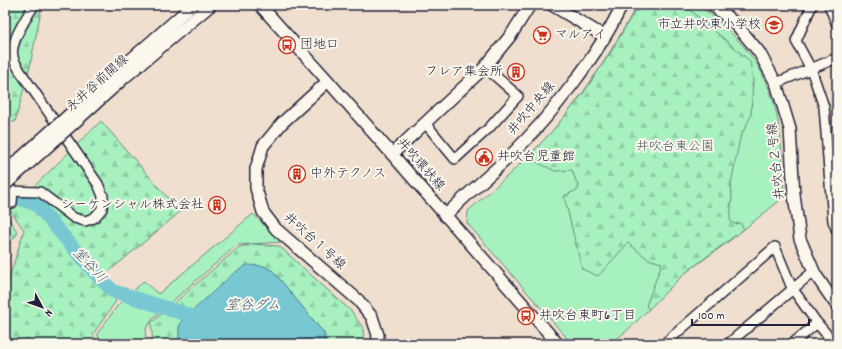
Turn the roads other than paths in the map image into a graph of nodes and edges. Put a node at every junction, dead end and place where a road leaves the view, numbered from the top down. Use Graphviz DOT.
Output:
graph roads {
  1 [pos="34,5"];
  2 [pos="193,5"];
  3 [pos="211,5"];
  4 [pos="260,5"];
  5 [pos="530,5"];
  6 [pos="552,5"];
  7 [pos="622,5"];
  8 [pos="712,5"];
  9 [pos="812,5"];
  10 [pos="829,5"];
  11 [pos="837,25"];
  12 [pos="604,36"];
  13 [pos="837,58"];
  14 [pos="485,67"];
  15 [pos="811,69"];
  16 [pos="122,74"];
  17 [pos="328,81"];
  18 [pos="776,83"];
  19 [pos="426,124"];
  20 [pos="392,154"];
  21 [pos="5,172"];
  22 [pos="8,189"];
  23 [pos="834,189"];
  24 [pos="9,203"];
  25 [pos="445,216"];
  26 [pos="837,231"];
  27 [pos="814,271"];
  28 [pos="792,288"];
  29 [pos="837,306"];
  30 [pos="817,323"];
  31 [pos="377,344"];
  32 [pos="558,344"];
  33 [pos="664,344"];
  34 [pos="728,344"];
  35 [pos="792,344"];
  36 [pos="835,344"];
  1 -- 22 [label="street"];
  2 -- 16 [label="street, 永井谷前開線"];
  3 -- 16 [label="street, 永井谷前開線"];
  4 -- 17 [label="street, 井吹環状線"];
  5 -- 14 [label="street"];
  6 -- 12 [label="street"];
  7 -- 12 [label="street, 井吹中央線"];
  8 -- 18 [label="street, 井吹台２号線"];
  9 -- 15 [label="street"];
  10 -- 11 [label="street"];
  12 -- 25 [label="street, 井吹中央線"];
  13 -- 15 [label="street"];
  14 -- 19 [label="street"];
  14 -- 19 [label="street"];
  15 -- 18 [label="street"];
  15 -- 23 [label="street"];
  16 -- 21 [label="street, 永井谷前開線, bridge"];
  16 -- 22 [label="street, 永井谷前開線, bridge"];
  17 -- 20 [label="street, 井吹環状線"];
  17 -- 31 [label="street, 井吹台１号線"];
  18 -- 27 [label="street, 井吹台２号線"];
  19 -- 20 [label="street"];
  20 -- 25 [label="street, 井吹環状線"];
  22 -- 24 [label="street"];
  23 -- 26 [label="street"];
  25 -- 32 [label="street, 井吹環状線"];
  27 -- 28 [label="street"];
  27 -- 29 [label="street, 井吹台２号線"];
  28 -- 30 [label="street"];
  28 -- 33 [label="street"];
  28 -- 34 [label="street"];
  30 -- 35 [label="street"];
  30 -- 36 [label="street"];
}
